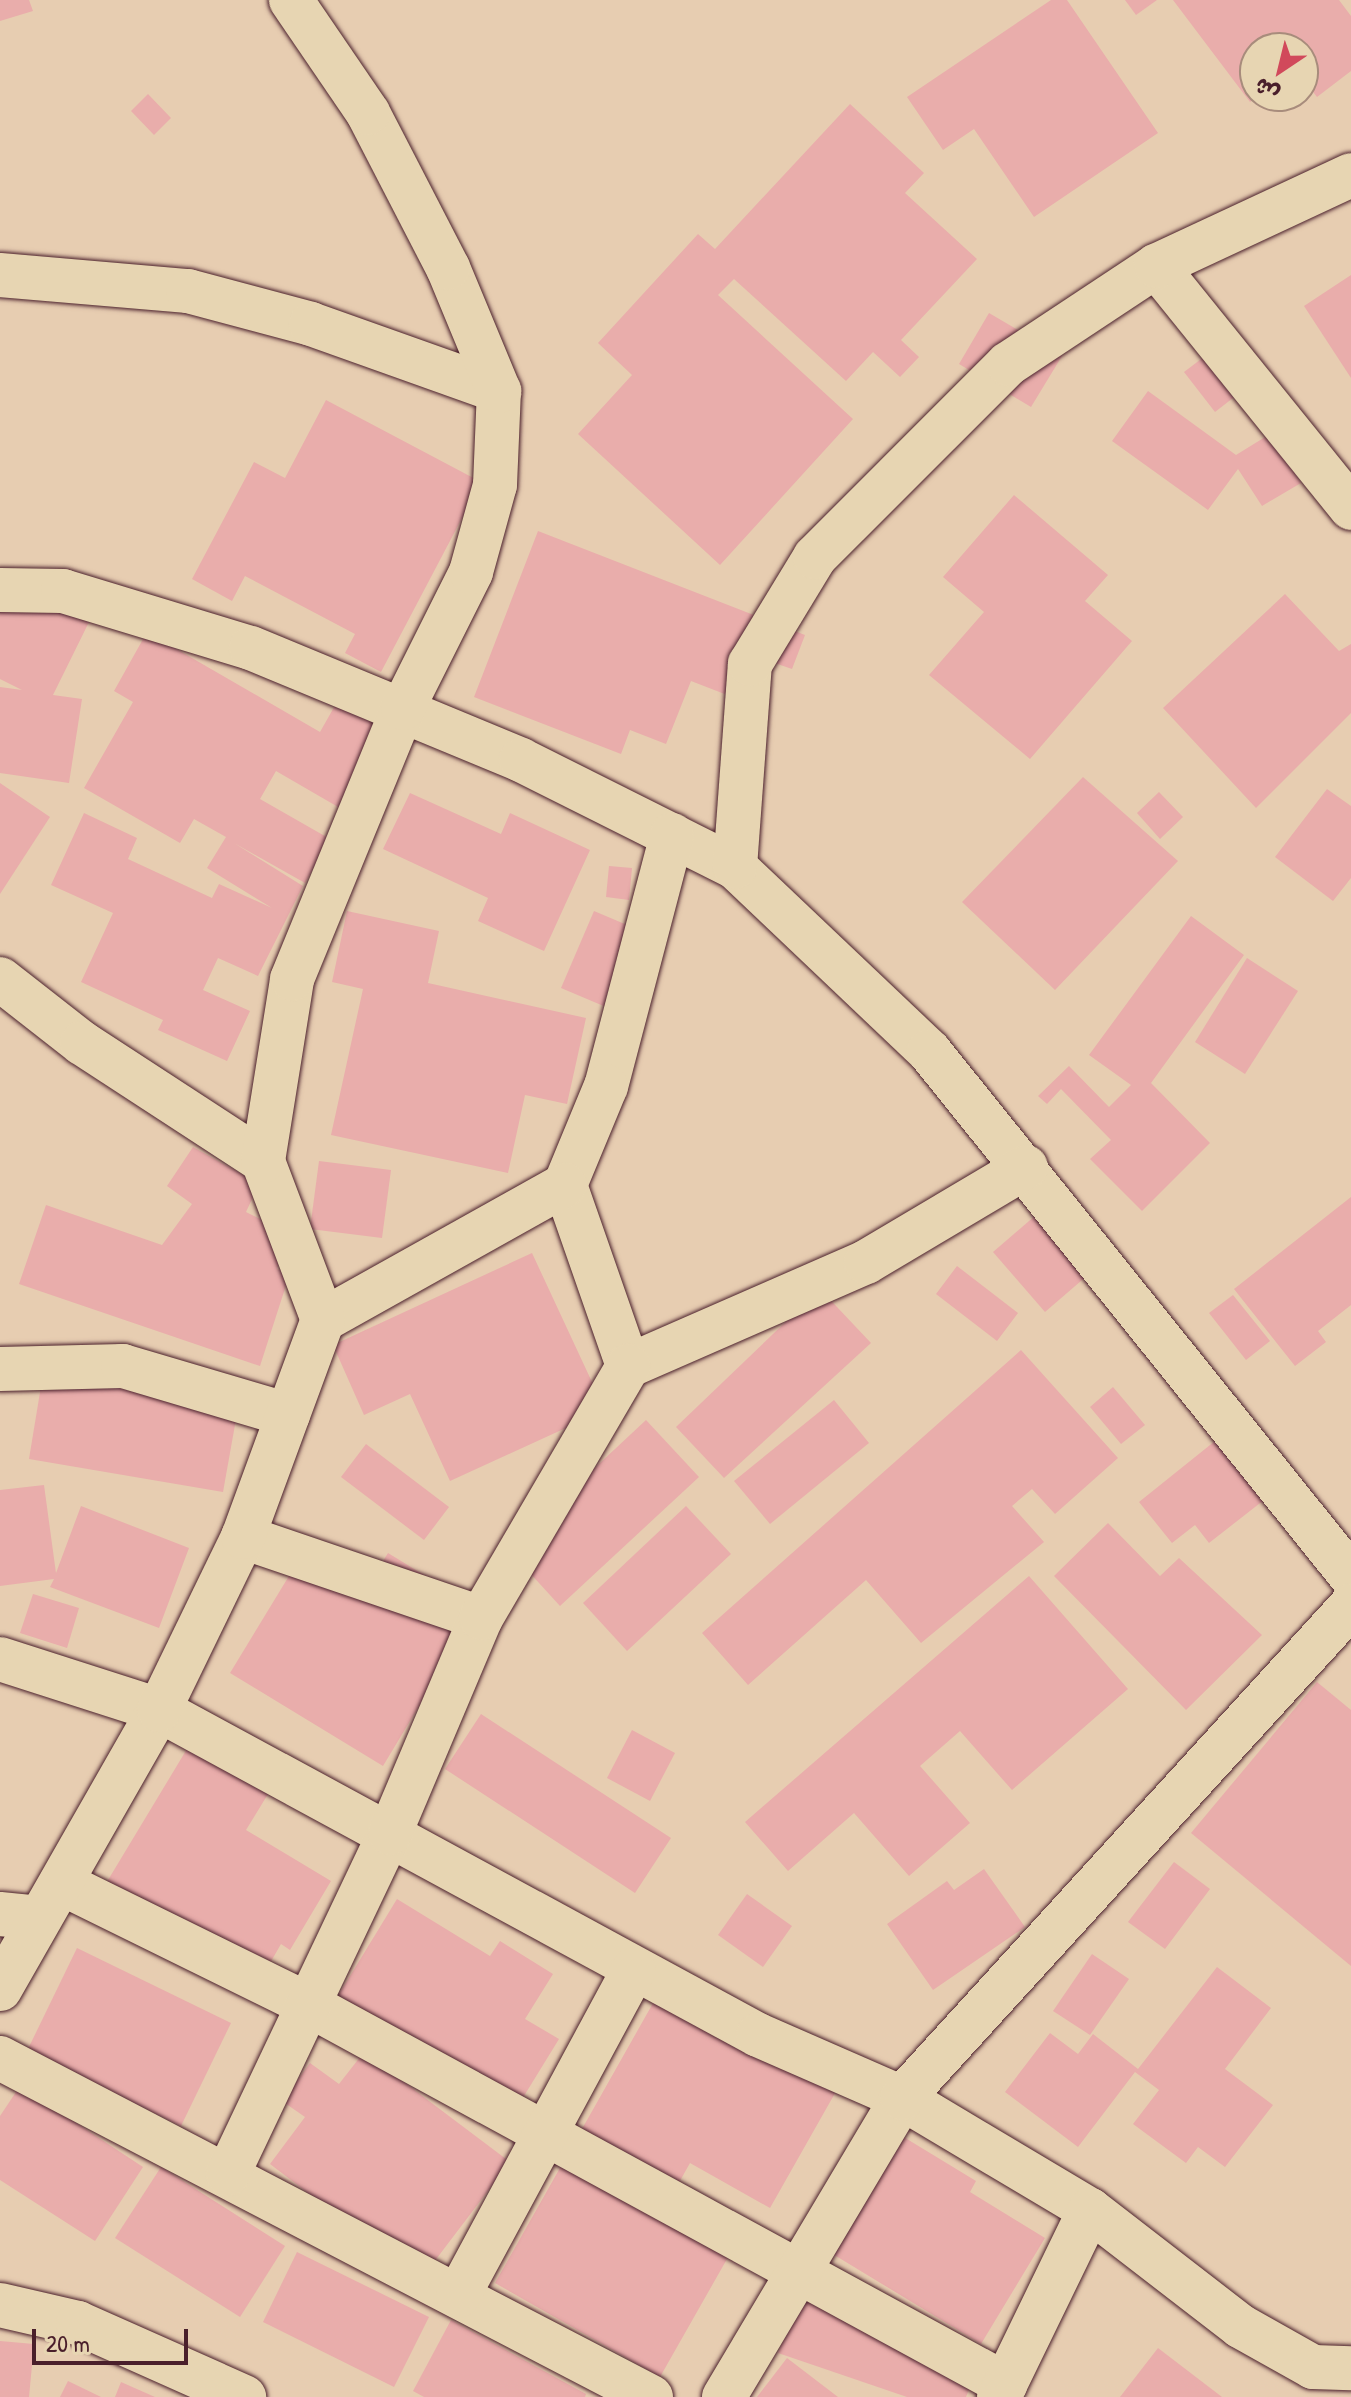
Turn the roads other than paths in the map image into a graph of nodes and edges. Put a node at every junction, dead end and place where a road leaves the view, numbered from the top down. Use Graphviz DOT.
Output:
graph roads {
  1 [pos="291,0"];
  2 [pos="1351,175"];
  3 [pos="1156,266"];
  4 [pos="0,275"];
  5 [pos="499,391"];
  6 [pos="1351,508"];
  7 [pos="0,590"];
  8 [pos="403,708"];
  9 [pos="672,835"];
  10 [pos="735,867"];
  11 [pos="0,979"];
  12 [pos="263,1161"];
  13 [pos="1026,1167"];
  14 [pos="565,1185"];
  15 [pos="323,1320"];
  16 [pos="628,1366"];
  17 [pos="0,1369"];
  18 [pos="288,1415"];
  19 [pos="243,1537"];
  20 [pos="1351,1576"];
  21 [pos="1351,1606"];
  22 [pos="481,1618"];
  23 [pos="0,1659"];
  24 [pos="159,1710"];
  25 [pos="390,1833"];
  26 [pos="34,1905"];
  27 [pos="634,1969"];
  28 [pos="0,1989"];
  29 [pos="309,2005"];
  30 [pos="0,2058"];
  31 [pos="902,2098"];
  32 [pos="544,2137"];
  33 [pos="228,2174"];
  34 [pos="1090,2210"];
  35 [pos="798,2273"];
  36 [pos="458,2296"];
  37 [pos="0,2305"];
  38 [pos="1351,2368"];
  39 [pos="1002,2390"];
  40 [pos="244,2397"];
  41 [pos="651,2397"];
  42 [pos="724,2397"];
  1 -- 5 [label="street"];
  2 -- 3 [label="street"];
  3 -- 6 [label="street"];
  3 -- 10 [label="street"];
  4 -- 5 [label="street"];
  5 -- 8 [label="street"];
  7 -- 8 [label="street"];
  8 -- 9 [label="street"];
  8 -- 12 [label="street"];
  9 -- 10 [label="street"];
  9 -- 14 [label="street"];
  10 -- 13 [label="street"];
  11 -- 12 [label="street"];
  12 -- 15 [label="street"];
  13 -- 16 [label="street"];
  13 -- 20 [label="street"];
  14 -- 15 [label="street"];
  14 -- 16 [label="street"];
  15 -- 18 [label="street"];
  16 -- 22 [label="street"];
  17 -- 18 [label="street"];
  18 -- 19 [label="street"];
  19 -- 22 [label="street"];
  19 -- 24 [label="street"];
  21 -- 31 [label="street"];
  22 -- 25 [label="street"];
  23 -- 24 [label="street"];
  24 -- 25 [label="street"];
  24 -- 26 [label="street"];
  25 -- 27 [label="street"];
  25 -- 29 [label="street"];
  26 -- 28 [label="street"];
  26 -- 29 [label="street"];
  27 -- 31 [label="street"];
  27 -- 32 [label="street"];
  29 -- 32 [label="street"];
  29 -- 33 [label="street"];
  30 -- 33 [label="street"];
  31 -- 34 [label="street"];
  31 -- 35 [label="street"];
  32 -- 35 [label="street"];
  32 -- 36 [label="street"];
  33 -- 36 [label="street"];
  34 -- 38 [label="street"];
  34 -- 39 [label="street"];
  35 -- 39 [label="street"];
  35 -- 42 [label="street"];
  36 -- 41 [label="street"];
  37 -- 40 [label="street"];
}
